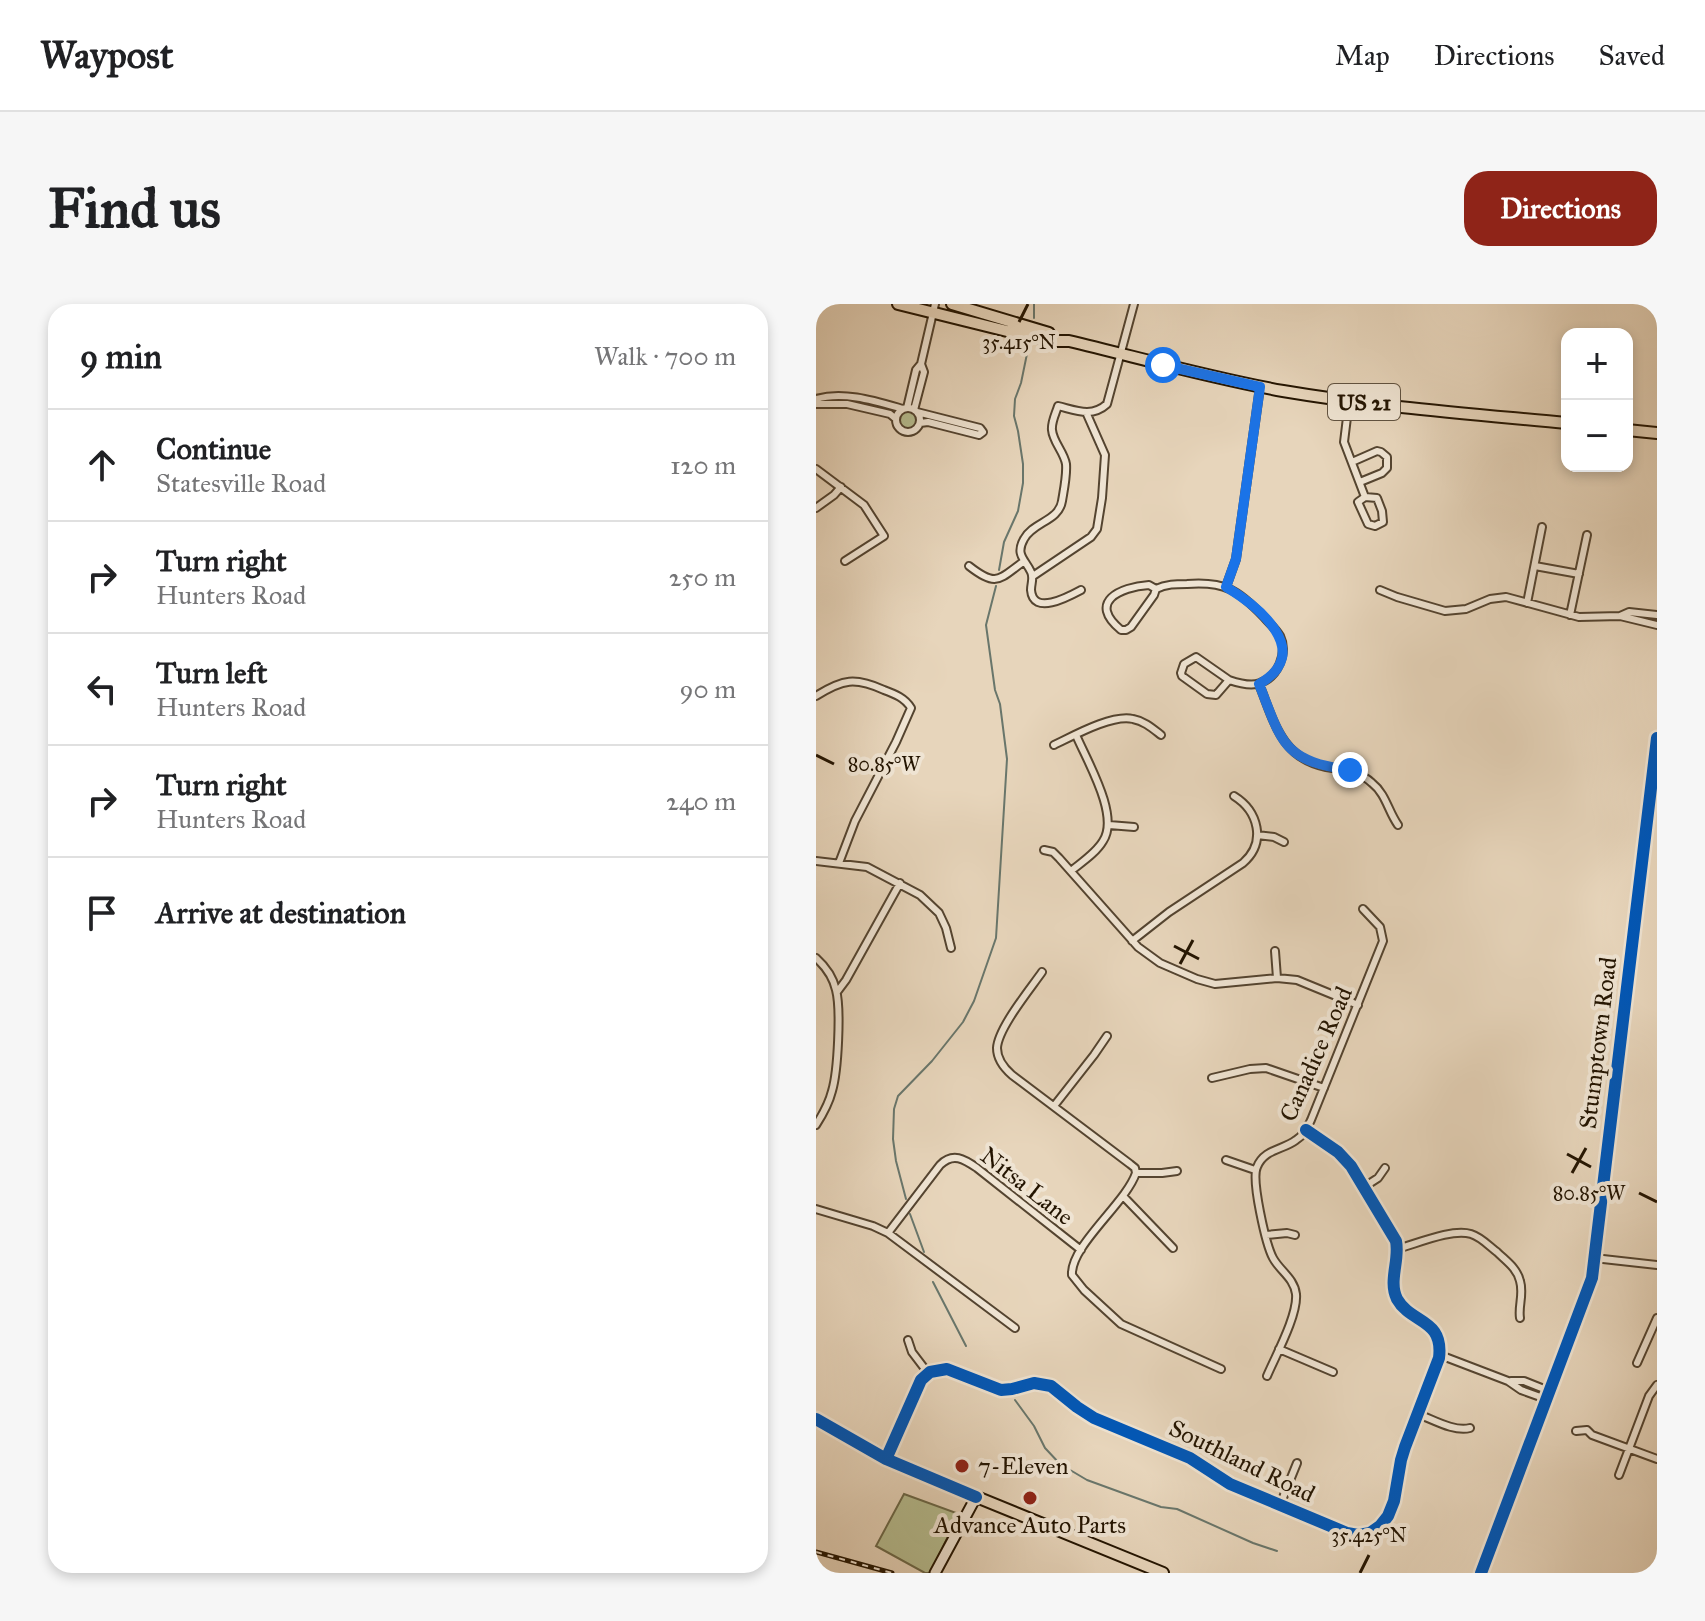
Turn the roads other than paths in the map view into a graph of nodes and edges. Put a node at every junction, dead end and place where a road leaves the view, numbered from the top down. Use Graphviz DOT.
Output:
graph roads {
  1 [pos="898,304"];
  2 [pos="952,304"];
  3 [pos="1134,304"];
  4 [pos="934,308"];
  5 [pos="1069,341"];
  6 [pos="1121,354"];
  7 [pos="1260,387"];
  8 [pos="1349,401"];
  9 [pos="816,402"];
  10 [pos="910,410"];
  11 [pos="1086,412"];
  12 [pos="896,419"];
  13 [pos="1561,422"];
  14 [pos="920,423"];
  15 [pos="1633,431"];
  16 [pos="983,432"];
  17 [pos="1657,433"];
  18 [pos="994,435"];
  19 [pos="1352,462"];
  20 [pos="816,469"];
  21 [pos="1360,482"];
  22 [pos="841,487"];
  23 [pos="1365,497"];
  24 [pos="816,508"];
  25 [pos="1542,527"];
  26 [pos="1587,535"];
  27 [pos="845,561"];
  28 [pos="1023,562"];
  29 [pos="969,566"];
  30 [pos="1535,566"];
  31 [pos="1579,574"];
  32 [pos="1033,576"];
  33 [pos="1226,587"];
  34 [pos="1156,589"];
  35 [pos="1081,590"];
  36 [pos="1380,590"];
  37 [pos="1527,603"];
  38 [pos="1570,615"];
  39 [pos="1657,615"];
  40 [pos="1620,616"];
  41 [pos="1657,625"];
  42 [pos="1229,680"];
  43 [pos="1259,684"];
  44 [pos="816,696"];
  45 [pos="1076,735"];
  46 [pos="1161,735"];
  47 [pos="1657,738"];
  48 [pos="1054,745"];
  49 [pos="1654,784"];
  50 [pos="1234,796"];
  51 [pos="1109,825"];
  52 [pos="1398,825"];
  53 [pos="1134,827"];
  54 [pos="1257,835"];
  55 [pos="1284,842"];
  56 [pos="1044,850"];
  57 [pos="816,861"];
  58 [pos="839,863"];
  59 [pos="1071,871"];
  60 [pos="900,883"];
  61 [pos="1363,909"];
  62 [pos="1132,941"];
  63 [pos="951,948"];
  64 [pos="1275,951"];
  65 [pos="816,958"];
  66 [pos="1042,972"];
  67 [pos="1277,978"];
  68 [pos="837,992"];
  69 [pos="1358,1005"];
  70 [pos="1107,1036"];
  71 [pos="1212,1078"];
  72 [pos="1324,1088"];
  73 [pos="1054,1106"];
  74 [pos="816,1125"];
  75 [pos="1306,1130"];
  76 [pos="1226,1160"];
  77 [pos="1385,1168"];
  78 [pos="1255,1170"];
  79 [pos="1177,1171"];
  80 [pos="1136,1173"];
  81 [pos="1364,1187"];
  82 [pos="1123,1196"];
  83 [pos="816,1209"];
  84 [pos="888,1233"];
  85 [pos="1266,1235"];
  86 [pos="1295,1235"];
  87 [pos="1173,1248"];
  88 [pos="1397,1249"];
  89 [pos="1081,1250"];
  90 [pos="1594,1258"];
  91 [pos="1657,1265"];
  92 [pos="1520,1318"];
  93 [pos="1657,1318"];
  94 [pos="1015,1328"];
  95 [pos="1655,1330"];
  96 [pos="908,1340"];
  97 [pos="1279,1349"];
  98 [pos="1440,1355"];
  99 [pos="1637,1363"];
  100 [pos="1221,1369"];
  101 [pos="1333,1372"];
  102 [pos="928,1373"];
  103 [pos="1267,1376"];
  104 [pos="1655,1390"];
  105 [pos="1548,1395"];
  106 [pos="1418,1414"];
  107 [pos="816,1419"];
  108 [pos="1470,1428"];
  109 [pos="1576,1431"];
  110 [pos="1630,1448"];
  111 [pos="886,1459"];
  112 [pos="1657,1459"];
  113 [pos="1297,1463"];
  114 [pos="1619,1475"];
  115 [pos="976,1497"];
  116 [pos="1280,1505"];
  117 [pos="935,1573"];
  118 [pos="1163,1573"];
  119 [pos="1481,1573"];
  1 -- 4 [label="main road, US 21"];
  2 -- 5 [label="main road, US 21"];
  3 -- 6 [label="street"];
  4 -- 5 [label="main road, US 21"];
  4 -- 10 [label="street"];
  5 -- 6 [label="main road, US 21"];
  6 -- 7 [label="main road, US 21"];
  6 -- 11 [label="street"];
  7 -- 8 [label="main road, US 21"];
  7 -- 33 [label="street"];
  8 -- 13 [label="main road, US 21"];
  8 -- 19 [label="street"];
  9 -- 10 [label="street"];
  9 -- 12 [label="street"];
  10 -- 12 [label="street"];
  10 -- 14 [label="street"];
  10 -- 16 [label="street"];
  11 -- 28 [label="street"];
  11 -- 32 [label="street"];
  12 -- 14 [label="street"];
  14 -- 16 [label="street"];
  15 -- 17 [label="main road"];
  16 -- 18 [label="street"];
  19 -- 21 [label="street"];
  19 -- 21 [label="street"];
  20 -- 22 [label="street"];
  21 -- 23 [label="street"];
  22 -- 24 [label="street"];
  22 -- 27 [label="street"];
  23 -- 23 [label="street"];
  25 -- 30 [label="street"];
  26 -- 31 [label="street"];
  28 -- 29 [label="street"];
  28 -- 32 [label="street"];
  30 -- 31 [label="street"];
  30 -- 37 [label="street"];
  31 -- 38 [label="street"];
  32 -- 35 [label="street"];
  33 -- 34 [label="street"];
  33 -- 43 [label="street"];
  34 -- 34 [label="street"];
  36 -- 37 [label="street"];
  37 -- 38 [label="street"];
  38 -- 40 [label="street"];
  39 -- 40 [label="street"];
  40 -- 41 [label="street"];
  42 -- 42 [label="street"];
  42 -- 43 [label="street"];
  43 -- 52 [label="street"];
  44 -- 58 [label="street"];
  45 -- 46 [label="street"];
  45 -- 48 [label="street"];
  45 -- 51 [label="street"];
  47 -- 49 [label="street, Stumptown Road"];
  49 -- 90 [label="street, Stumptown Road"];
  50 -- 54 [label="street"];
  51 -- 53 [label="street"];
  51 -- 59 [label="street"];
  54 -- 55 [label="street"];
  54 -- 62 [label="street"];
  56 -- 59 [label="street"];
  57 -- 58 [label="street"];
  58 -- 60 [label="street"];
  59 -- 62 [label="street"];
  60 -- 63 [label="street"];
  60 -- 68 [label="street"];
  61 -- 69 [label="street, Canadice Road"];
  62 -- 67 [label="street"];
  64 -- 67 [label="street"];
  65 -- 68 [label="street"];
  66 -- 73 [label="street"];
  67 -- 69 [label="street"];
  68 -- 74 [label="street"];
  69 -- 72 [label="street, Canadice Road"];
  70 -- 73 [label="street"];
  71 -- 72 [label="street"];
  72 -- 75 [label="street, Canadice Road"];
  73 -- 80 [label="street"];
  75 -- 78 [label="street, Canadice Road"];
  75 -- 81 [label="street"];
  76 -- 78 [label="street"];
  77 -- 81 [label="street"];
  78 -- 85 [label="street"];
  79 -- 80 [label="street"];
  80 -- 82 [label="street"];
  81 -- 88 [label="street"];
  82 -- 87 [label="street"];
  82 -- 89 [label="street"];
  83 -- 84 [label="street"];
  84 -- 89 [label="street, Nitsa Lane"];
  84 -- 94 [label="street"];
  85 -- 86 [label="street"];
  85 -- 97 [label="street"];
  88 -- 92 [label="street"];
  88 -- 98 [label="street"];
  89 -- 100 [label="street"];
  90 -- 91 [label="street"];
  90 -- 105 [label="street, Stumptown Road"];
  93 -- 95 [label="street"];
  95 -- 99 [label="street"];
  96 -- 102 [label="street"];
  97 -- 101 [label="street"];
  97 -- 103 [label="street"];
  98 -- 105 [label="street"];
  98 -- 106 [label="street, Southland Road"];
  102 -- 111 [label="street"];
  102 -- 116 [label="street, Southland Road"];
  104 -- 110 [label="street"];
  105 -- 119 [label="street, Stumptown Road"];
  106 -- 108 [label="street"];
  106 -- 116 [label="street, Southland Road"];
  107 -- 111 [label="main road"];
  109 -- 110 [label="street"];
  110 -- 112 [label="street"];
  110 -- 114 [label="street"];
  111 -- 115 [label="main road"];
  113 -- 116 [label="street"];
  115 -- 117 [label="street"];
  115 -- 118 [label="main road"];
}
